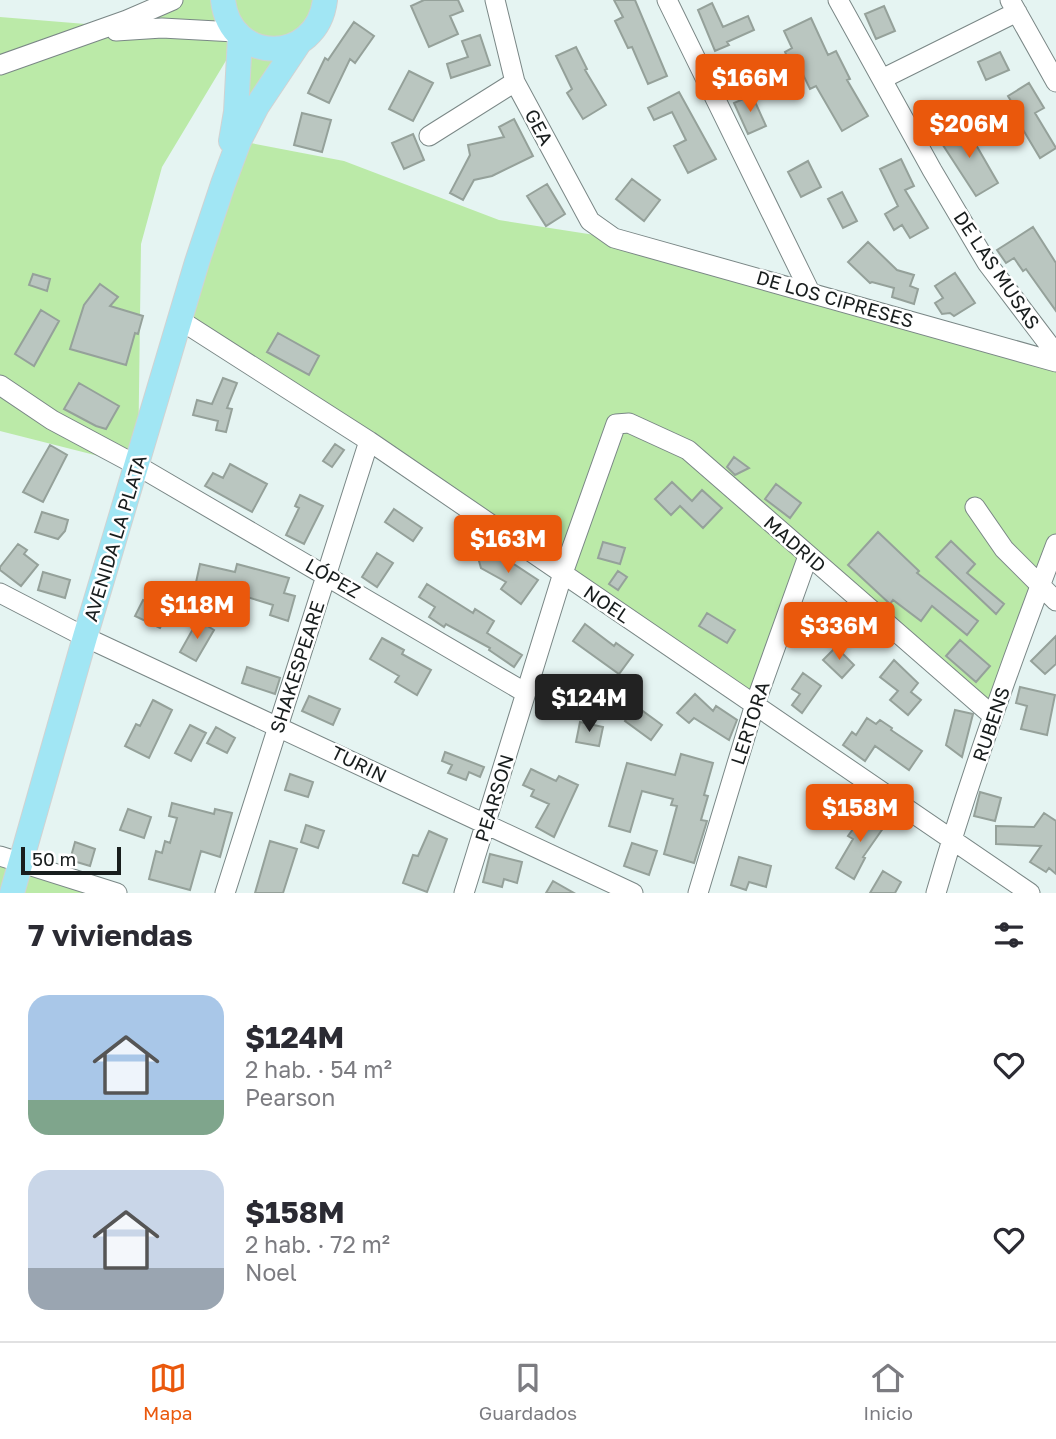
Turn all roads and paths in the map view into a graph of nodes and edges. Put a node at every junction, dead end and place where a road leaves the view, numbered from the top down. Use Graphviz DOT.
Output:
graph roads {
  1 [pos="173,0"];
  2 [pos="223,0"];
  3 [pos="495,0"];
  4 [pos="667,0"];
  5 [pos="838,0"];
  6 [pos="327,3"];
  7 [pos="1013,6"];
  8 [pos="90,33"];
  9 [pos="238,35"];
  10 [pos="299,43"];
  11 [pos="0,65"];
  12 [pos="882,79"];
  13 [pos="515,82"];
  14 [pos="1056,82"];
  15 [pos="429,136"];
  16 [pos="223,184"];
  17 [pos="614,237"];
  18 [pos="810,292"];
  19 [pos="180,320"];
  20 [pos="1056,354"];
  21 [pos="1056,362"];
  22 [pos="0,385"];
  23 [pos="616,424"];
  24 [pos="369,441"];
  25 [pos="138,466"];
  26 [pos="975,508"];
  27 [pos="1054,553"];
  28 [pos="808,556"];
  29 [pos="563,573"];
  30 [pos="326,575"];
  31 [pos="1040,585"];
  32 [pos="0,593"];
  33 [pos="1056,601"];
  34 [pos="85,637"];
  35 [pos="526,693"];
  36 [pos="755,704"];
  37 [pos="993,716"];
  38 [pos="278,725"];
  39 [pos="485,825"];
  40 [pos="951,839"];
  41 [pos="10,859"];
  42 [pos="12,893"];
  43 [pos="117,893"];
  44 [pos="225,893"];
  45 [pos="464,893"];
  46 [pos="633,893"];
  47 [pos="698,893"];
  48 [pos="936,893"];
  49 [pos="1030,893"];
  1 -- 8 [label="street"];
  2 -- 9 [label="main road"];
  3 -- 13 [label="street, GEA"];
  4 -- 18 [label="street"];
  5 -- 12 [label="street, DE LAS MUSAS"];
  6 -- 10 [label="main road"];
  7 -- 12 [label="street"];
  7 -- 14 [label="street"];
  8 -- 9 [label="street"];
  8 -- 11 [label="street"];
  9 -- 10 [label="main road"];
  9 -- 16 [label="main road"];
  10 -- 16 [label="main road"];
  12 -- 20 [label="street, DE LAS MUSAS"];
  13 -- 15 [label="street"];
  13 -- 17 [label="street, GEA"];
  16 -- 19 [label="main road, AVENIDA LA PLATA"];
  17 -- 18 [label="street, DE LOS CIPRESES"];
  18 -- 21 [label="street, DE LOS CIPRESES"];
  19 -- 24 [label="street, NOEL"];
  19 -- 25 [label="main road, AVENIDA LA PLATA"];
  22 -- 25 [label="street, LÓPEZ"];
  23 -- 28 [label="street, MADRID"];
  23 -- 29 [label="street, PEARSON"];
  24 -- 29 [label="street, NOEL"];
  24 -- 30 [label="street, SHAKESPEARE"];
  25 -- 30 [label="street, LÓPEZ"];
  25 -- 34 [label="main road, AVENIDA LA PLATA"];
  26 -- 31 [label="street"];
  27 -- 31 [label="street, RUBENS"];
  28 -- 36 [label="street, LERTORA"];
  28 -- 37 [label="street, MADRID"];
  29 -- 35 [label="street, PEARSON"];
  29 -- 36 [label="street, NOEL"];
  30 -- 35 [label="street, LÓPEZ"];
  30 -- 38 [label="street, SHAKESPEARE"];
  31 -- 33 [label="street"];
  31 -- 37 [label="street, RUBENS"];
  32 -- 34 [label="street, TURIN"];
  34 -- 38 [label="street, TURIN"];
  34 -- 41 [label="main road, AVENIDA LA PLATA"];
  35 -- 39 [label="street, PEARSON"];
  36 -- 40 [label="street, NOEL"];
  36 -- 47 [label="street, LERTORA"];
  37 -- 40 [label="street, RUBENS"];
  38 -- 39 [label="street, TURIN"];
  38 -- 44 [label="street, SHAKESPEARE"];
  39 -- 45 [label="street, PEARSON"];
  39 -- 46 [label="street, TURIN"];
  40 -- 48 [label="street, RUBENS"];
  40 -- 49 [label="street, NOEL"];
  41 -- 42 [label="main road, AVENIDA LA PLATA"];
  41 -- 43 [label="street"];
}
